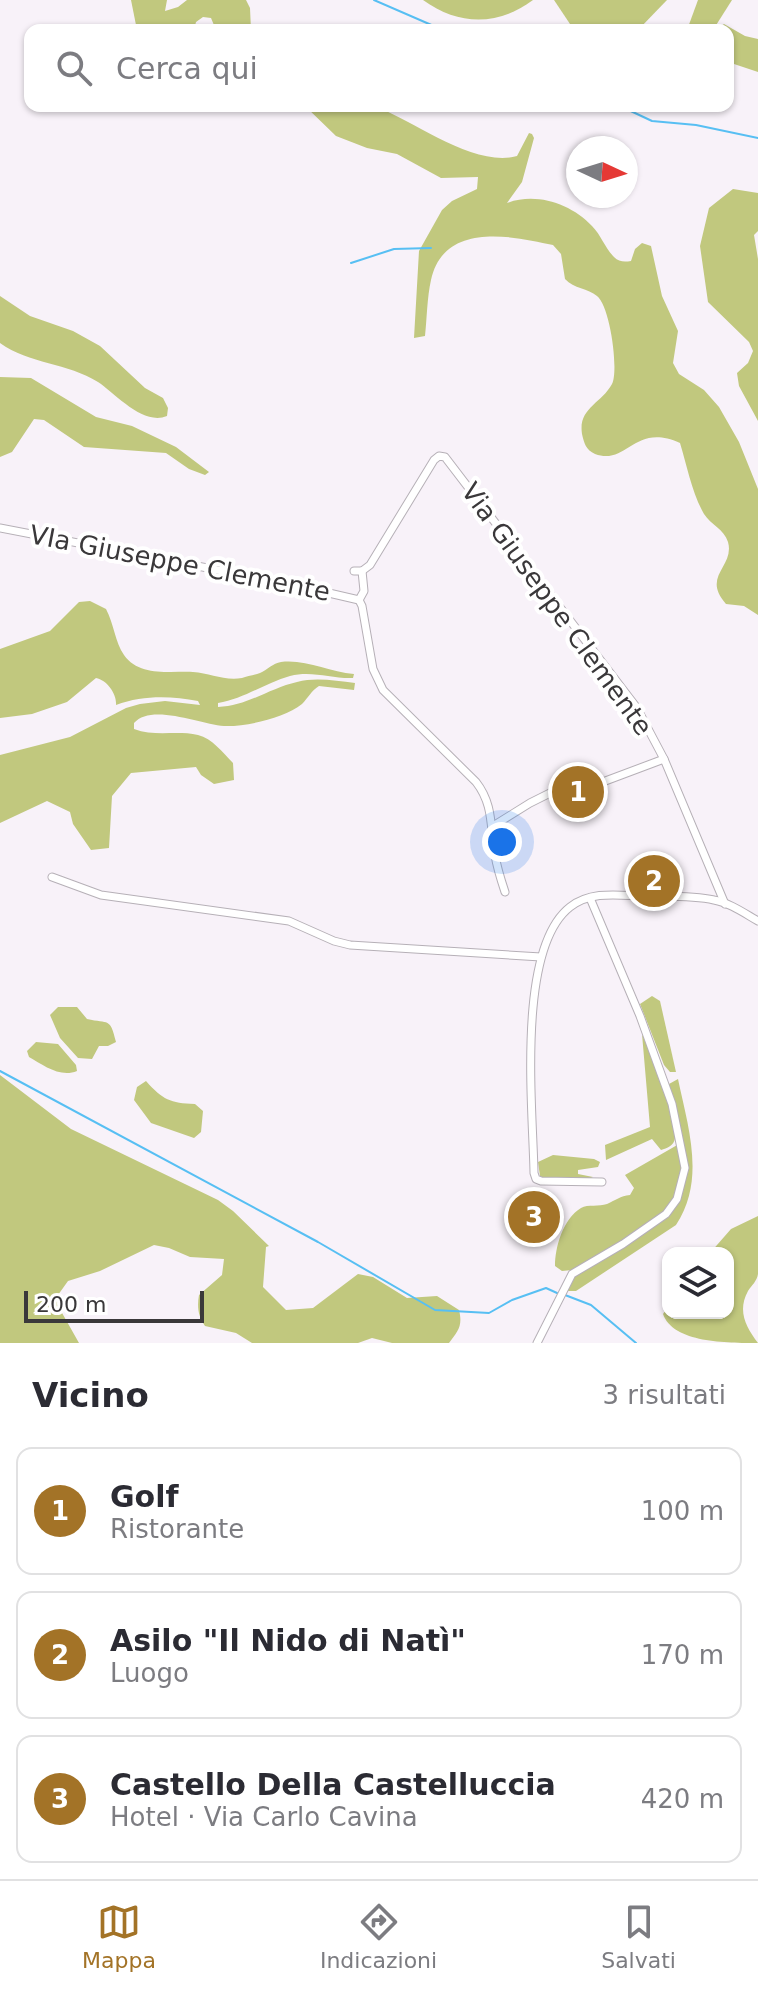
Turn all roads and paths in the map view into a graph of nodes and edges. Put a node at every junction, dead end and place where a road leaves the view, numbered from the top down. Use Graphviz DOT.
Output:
graph roads {
  1 [pos="0,528"];
  2 [pos="359,600"];
  3 [pos="664,759"];
  4 [pos="493,826"];
  5 [pos="52,877"];
  6 [pos="505,892"];
  7 [pos="590,898"];
  8 [pos="725,904"];
  9 [pos="758,921"];
  10 [pos="541,957"];
  11 [pos="602,1182"];
  12 [pos="537,1343"];
  1 -- 2 [label="street, VIa Giuseppe Clemente"];
  2 -- 3 [label="street, Via Giuseppe Clemente"];
  2 -- 4 [label="street, Via Giuseppe Clemente"];
  3 -- 4 [label="street"];
  3 -- 8 [label="street, Via Giuseppe Clemente"];
  4 -- 6 [label="street, Via Giuseppe Clemente"];
  5 -- 10 [label="street"];
  7 -- 8 [label="street"];
  7 -- 10 [label="street"];
  7 -- 12 [label="street"];
  8 -- 9 [label="street"];
  10 -- 11 [label="street"];
}
